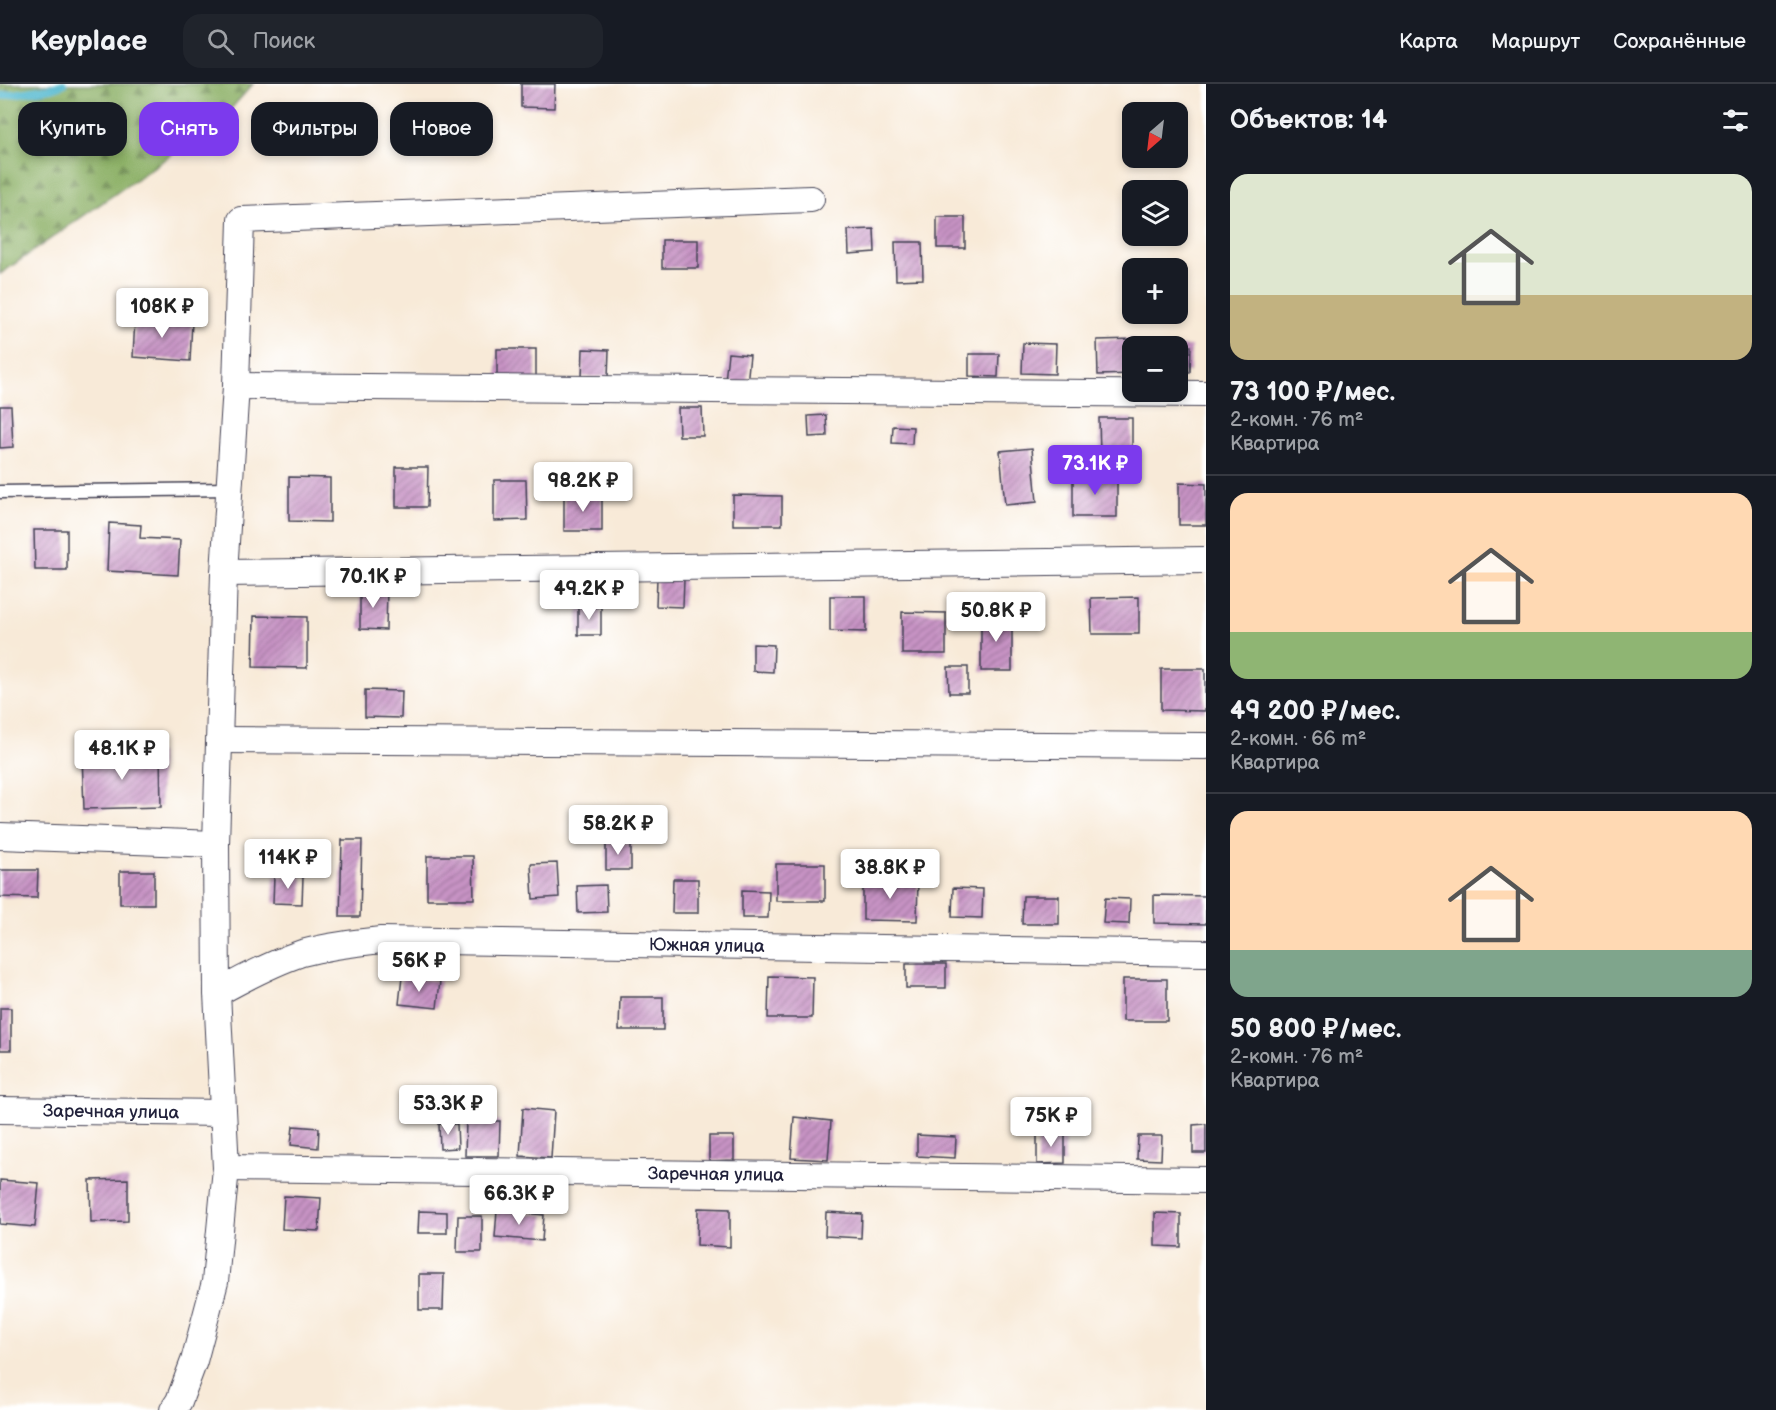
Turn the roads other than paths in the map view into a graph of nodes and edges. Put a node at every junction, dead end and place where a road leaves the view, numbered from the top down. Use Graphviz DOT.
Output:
graph roads {
  1 [pos="811,199"];
  2 [pos="236,386"];
  3 [pos="1206,394"];
  4 [pos="230,489"];
  5 [pos="0,492"];
  6 [pos="1206,560"];
  7 [pos="224,573"];
  8 [pos="220,740"];
  9 [pos="1206,746"];
  10 [pos="0,836"];
  11 [pos="216,844"];
  12 [pos="1206,953"];
  13 [pos="217,993"];
  14 [pos="0,1110"];
  15 [pos="222,1113"];
  16 [pos="226,1168"];
  17 [pos="1206,1180"];
  18 [pos="173,1410"];
  1 -- 2 [label="street"];
  2 -- 3 [label="street"];
  2 -- 4 [label="street"];
  4 -- 5 [label="lane"];
  4 -- 7 [label="street"];
  6 -- 7 [label="street"];
  7 -- 8 [label="street"];
  8 -- 9 [label="street"];
  8 -- 11 [label="street"];
  10 -- 11 [label="street"];
  11 -- 13 [label="street"];
  12 -- 13 [label="street, Южная улица"];
  13 -- 15 [label="street"];
  14 -- 15 [label="street, Заречная улица"];
  15 -- 16 [label="street"];
  16 -- 17 [label="street, Заречная улица"];
  16 -- 18 [label="street"];
}
